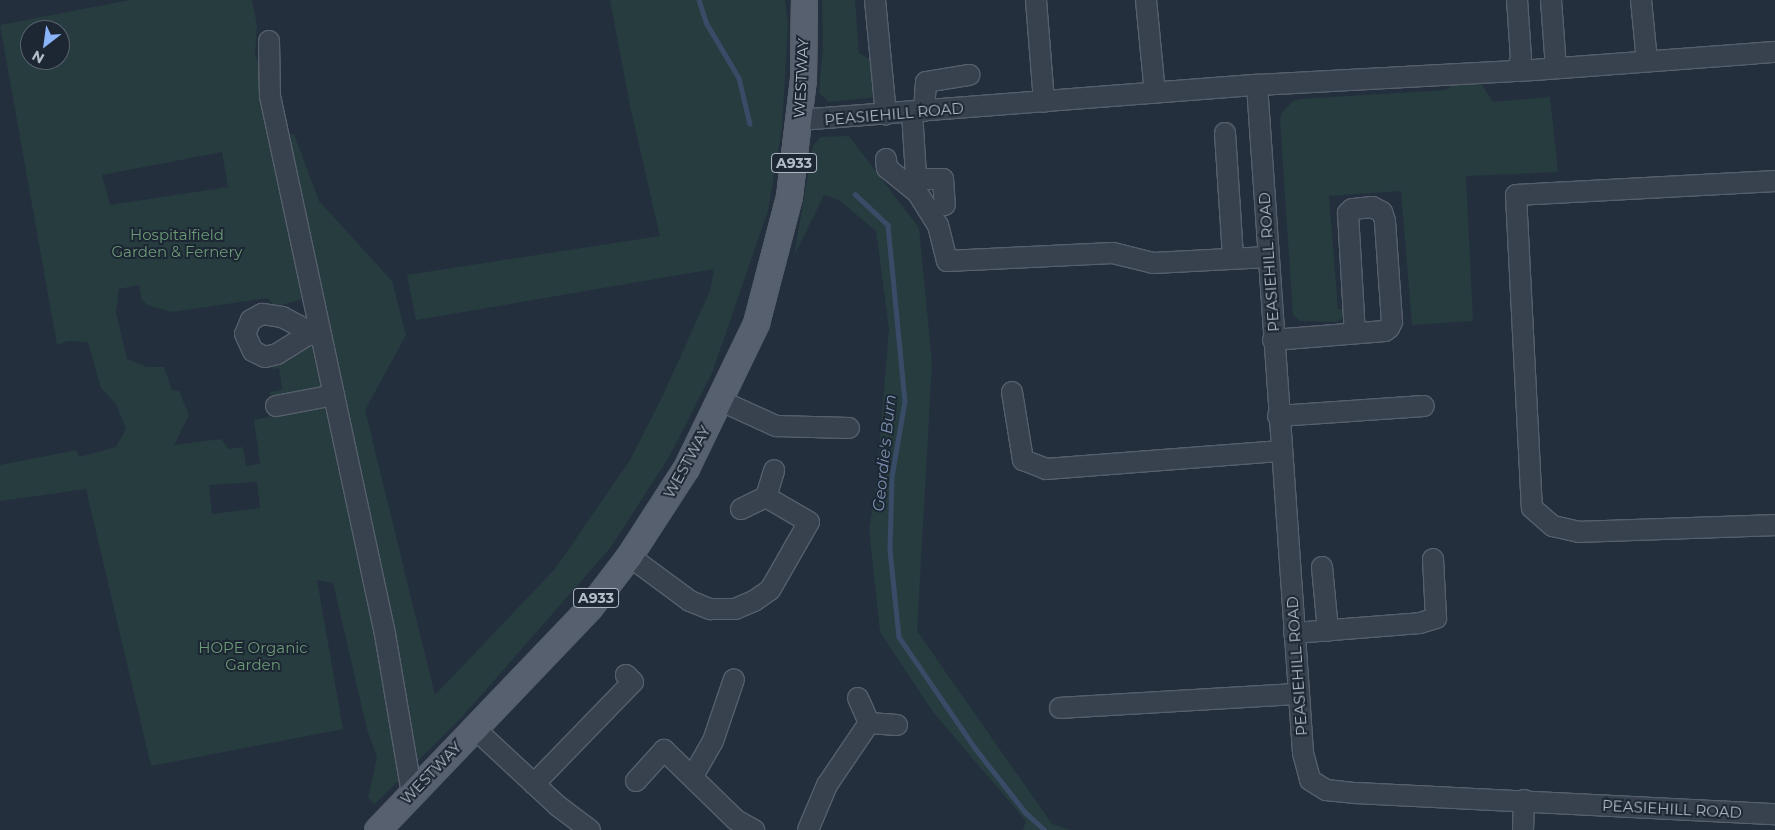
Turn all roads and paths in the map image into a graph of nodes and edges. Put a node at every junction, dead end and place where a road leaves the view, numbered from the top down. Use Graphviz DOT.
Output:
graph roads {
  1 [pos="804,0"];
  2 [pos="875,0"];
  3 [pos="1036,0"];
  4 [pos="1146,0"];
  5 [pos="1517,0"];
  6 [pos="1551,0"];
  7 [pos="1641,0"];
  8 [pos="269,41"];
  9 [pos="1775,52"];
  10 [pos="1647,61"];
  11 [pos="1556,68"];
  12 [pos="1526,70"];
  13 [pos="969,75"];
  14 [pos="1257,85"];
  15 [pos="1155,93"];
  16 [pos="1044,102"];
  17 [pos="918,112"];
  18 [pos="886,114"];
  19 [pos="799,120"];
  20 [pos="1225,133"];
  21 [pos="886,159"];
  22 [pos="1775,182"];
  23 [pos="917,186"];
  24 [pos="945,204"];
  25 [pos="1268,257"];
  26 [pos="1233,258"];
  27 [pos="1355,333"];
  28 [pos="1274,340"];
  29 [pos="1012,392"];
  30 [pos="334,395"];
  31 [pos="719,400"];
  32 [pos="276,406"];
  33 [pos="1424,406"];
  34 [pos="1278,416"];
  35 [pos="850,428"];
  36 [pos="1281,451"];
  37 [pos="774,470"];
  38 [pos="766,497"];
  39 [pos="742,509"];
  40 [pos="1775,526"];
  41 [pos="629,556"];
  42 [pos="1433,558"];
  43 [pos="1322,567"];
  44 [pos="1328,630"];
  45 [pos="1294,633"];
  46 [pos="626,675"];
  47 [pos="734,679"];
  48 [pos="1299,694"];
  49 [pos="858,698"];
  50 [pos="1060,708"];
  51 [pos="869,723"];
  52 [pos="897,725"];
  53 [pos="474,728"];
  54 [pos="693,776"];
  55 [pos="636,781"];
  56 [pos="534,784"];
  57 [pos="412,793"];
  58 [pos="1524,800"];
  59 [pos="1775,814"];
  60 [pos="377,830"];
  61 [pos="590,830"];
  62 [pos="754,830"];
  63 [pos="808,830"];
  64 [pos="1523,830"];
  1 -- 19 [label="main road, WESTWAY / A933"];
  2 -- 18 [label="street"];
  3 -- 16 [label="street"];
  4 -- 15 [label="street"];
  5 -- 12 [label="street"];
  6 -- 11 [label="street"];
  7 -- 10 [label="street"];
  8 -- 30 [label="street"];
  9 -- 10 [label="street, PEASIEHILL ROAD"];
  10 -- 11 [label="street, PEASIEHILL ROAD"];
  11 -- 12 [label="street, PEASIEHILL ROAD"];
  12 -- 14 [label="street, PEASIEHILL ROAD"];
  13 -- 17 [label="street"];
  14 -- 15 [label="street, PEASIEHILL ROAD"];
  14 -- 25 [label="street, PEASIEHILL ROAD"];
  15 -- 16 [label="street, PEASIEHILL ROAD"];
  16 -- 17 [label="street, PEASIEHILL ROAD"];
  17 -- 18 [label="street, PEASIEHILL ROAD"];
  17 -- 23 [label="street"];
  18 -- 19 [label="street, PEASIEHILL ROAD"];
  19 -- 31 [label="main road, WESTWAY / A933"];
  20 -- 26 [label="street"];
  21 -- 23 [label="street"];
  22 -- 40 [label="street"];
  23 -- 24 [label="street"];
  23 -- 26 [label="street"];
  25 -- 26 [label="street"];
  25 -- 28 [label="street, PEASIEHILL ROAD"];
  27 -- 27 [label="street"];
  27 -- 28 [label="street"];
  28 -- 34 [label="street, PEASIEHILL ROAD"];
  29 -- 36 [label="street"];
  30 -- 32 [label="street"];
  30 -- 57 [label="street"];
  31 -- 35 [label="street"];
  31 -- 41 [label="main road, WESTWAY / A933"];
  33 -- 34 [label="street"];
  34 -- 36 [label="street, PEASIEHILL ROAD"];
  36 -- 45 [label="street, PEASIEHILL ROAD"];
  37 -- 38 [label="street"];
  38 -- 39 [label="street"];
  38 -- 41 [label="street"];
  41 -- 53 [label="main road, WESTWAY / A933"];
  42 -- 44 [label="street"];
  43 -- 44 [label="street"];
  44 -- 45 [label="street"];
  45 -- 48 [label="street, PEASIEHILL ROAD"];
  46 -- 56 [label="street"];
  47 -- 54 [label="street"];
  48 -- 50 [label="street"];
  48 -- 58 [label="street, PEASIEHILL ROAD"];
  49 -- 51 [label="street"];
  51 -- 52 [label="street"];
  51 -- 63 [label="street"];
  53 -- 56 [label="street"];
  53 -- 57 [label="main road, WESTWAY / A933"];
  54 -- 55 [label="street"];
  54 -- 62 [label="street"];
  56 -- 61 [label="street"];
  57 -- 60 [label="main road, WESTWAY / A933"];
  58 -- 59 [label="street, PEASIEHILL ROAD"];
  58 -- 64 [label="street"];
}
